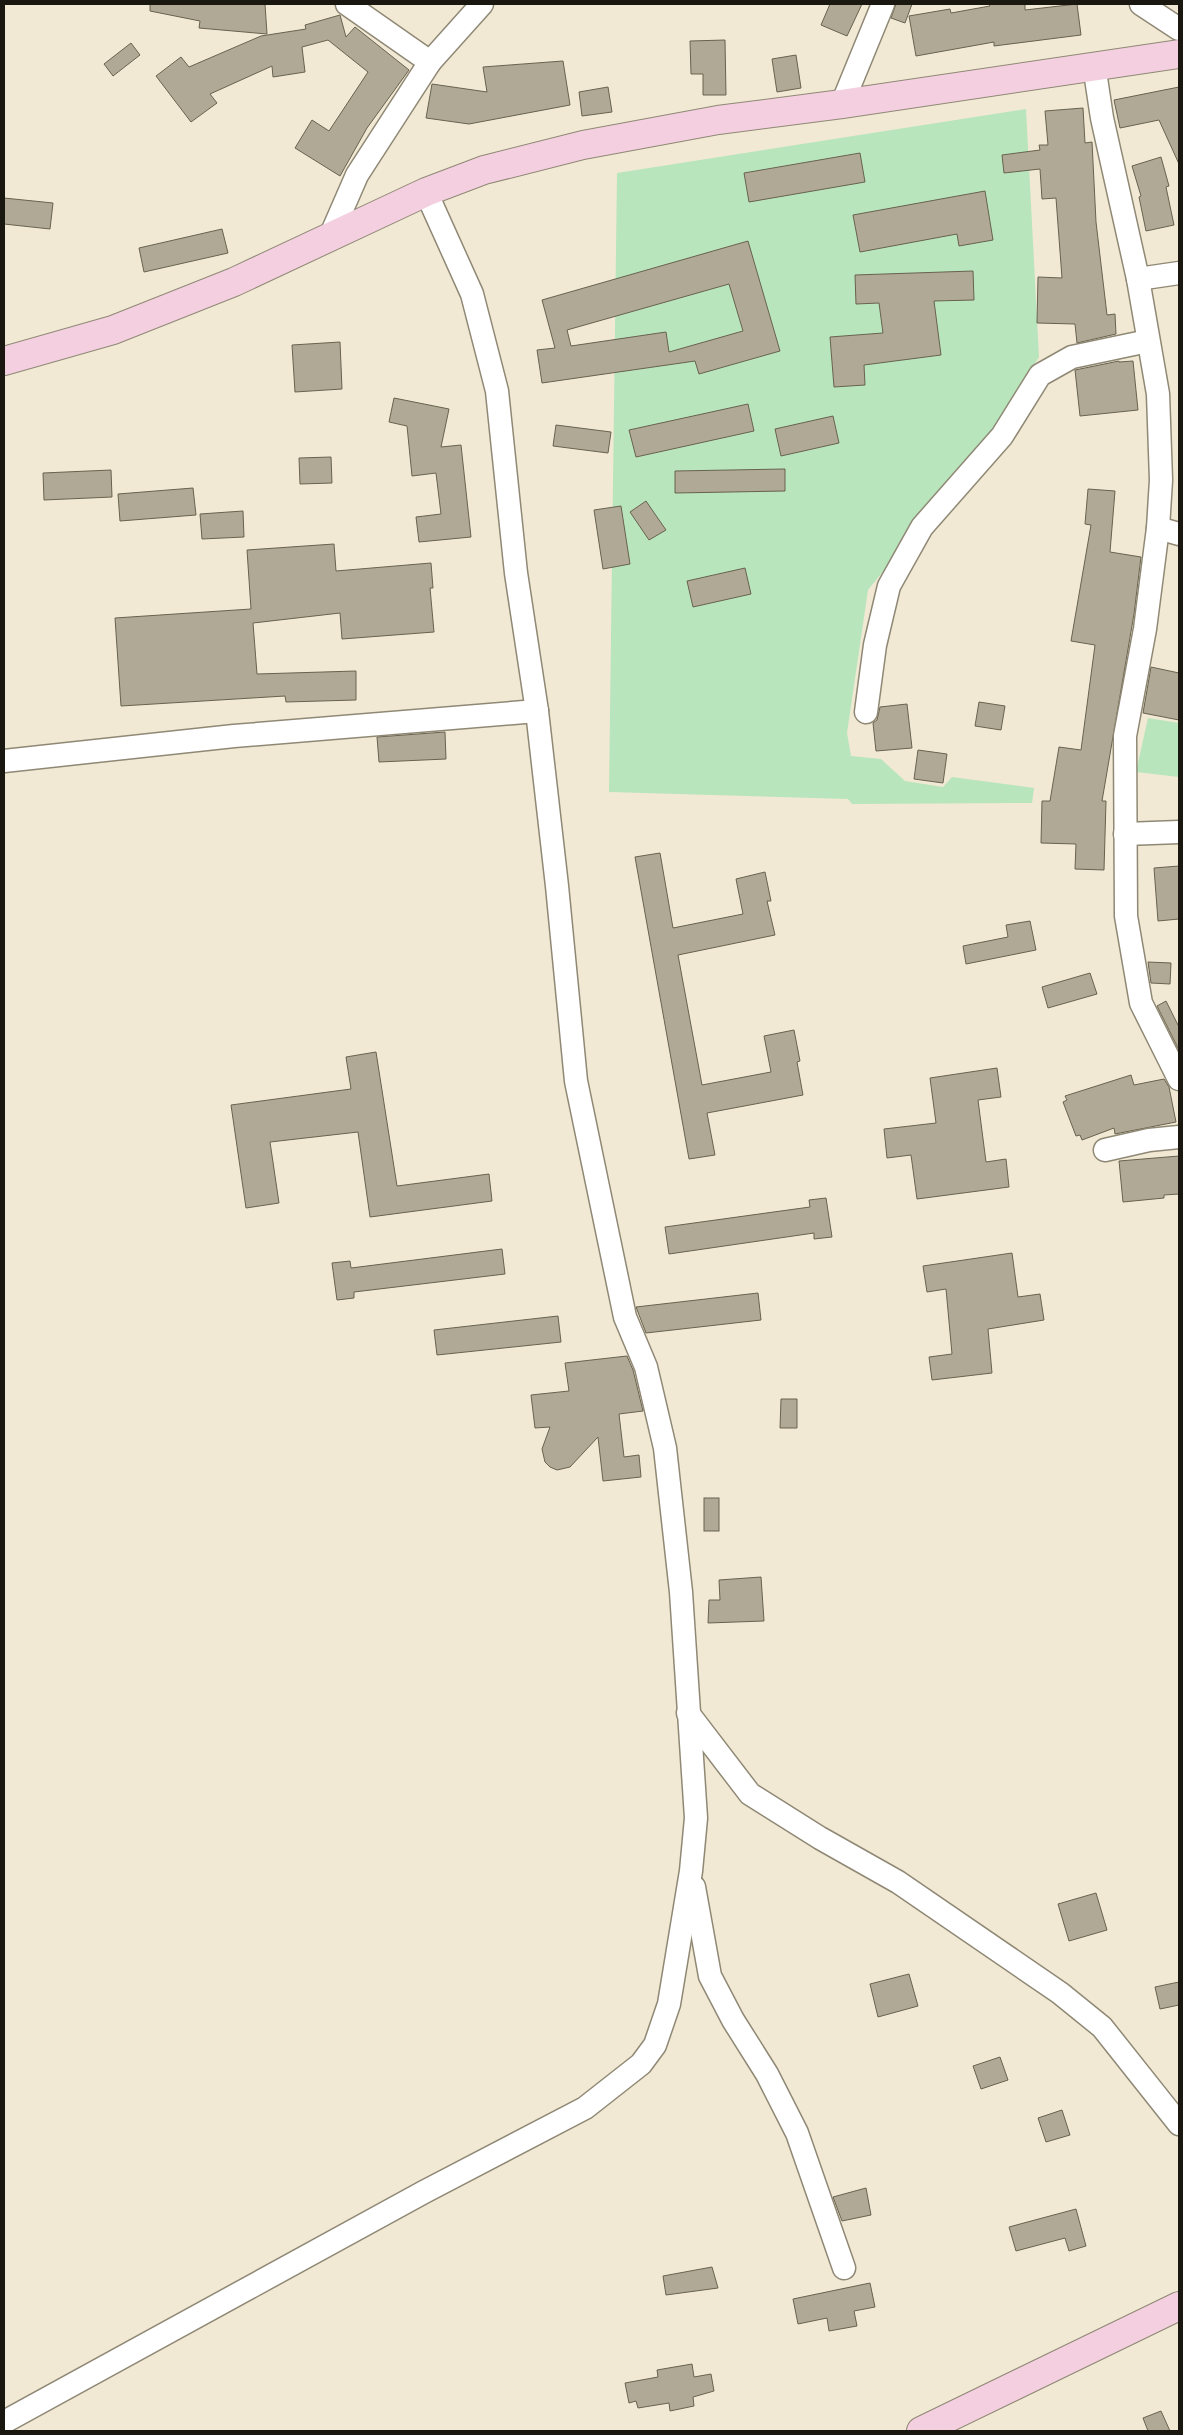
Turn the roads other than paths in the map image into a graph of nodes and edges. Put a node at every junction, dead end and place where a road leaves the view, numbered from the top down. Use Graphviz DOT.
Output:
graph roads {
  1 [pos="347,4"];
  2 [pos="482,4"];
  3 [pos="883,4"];
  4 [pos="1141,4"];
  5 [pos="1179,29"];
  6 [pos="1179,54"];
  7 [pos="430,62"];
  8 [pos="1094,66"];
  9 [pos="842,104"];
  10 [pos="426,192"];
  11 [pos="330,237"];
  12 [pos="1179,273"];
  13 [pos="1138,279"];
  14 [pos="1148,341"];
  15 [pos="4,361"];
  16 [pos="1169,531"];
  17 [pos="537,711"];
  18 [pos="866,712"];
  19 [pos="4,761"];
  20 [pos="1179,832"];
  21 [pos="1124,834"];
  22 [pos="1179,1079"];
  23 [pos="1179,1137"];
  24 [pos="1105,1150"];
  25 [pos="688,1713"];
  26 [pos="691,1872"];
  27 [pos="1179,2124"];
  28 [pos="844,2268"];
  29 [pos="1179,2306"];
  30 [pos="4,2422"];
  31 [pos="920,2431"];
  1 -- 7 [label="street"];
  2 -- 7 [label="street"];
  3 -- 9 [label="street"];
  4 -- 5 [label="street"];
  6 -- 8 [label="street"];
  7 -- 11 [label="street"];
  8 -- 9 [label="street"];
  8 -- 13 [label="street"];
  9 -- 10 [label="street"];
  10 -- 11 [label="street"];
  10 -- 17 [label="street"];
  11 -- 15 [label="street"];
  12 -- 13 [label="street"];
  13 -- 14 [label="street"];
  14 -- 16 [label="street"];
  14 -- 18 [label="street"];
  16 -- 21 [label="street"];
  17 -- 19 [label="street"];
  17 -- 25 [label="street"];
  20 -- 21 [label="street"];
  21 -- 22 [label="street"];
  23 -- 24 [label="street"];
  25 -- 26 [label="street"];
  25 -- 27 [label="street"];
  26 -- 28 [label="street"];
  26 -- 30 [label="street"];
  29 -- 31 [label="street"];
}
